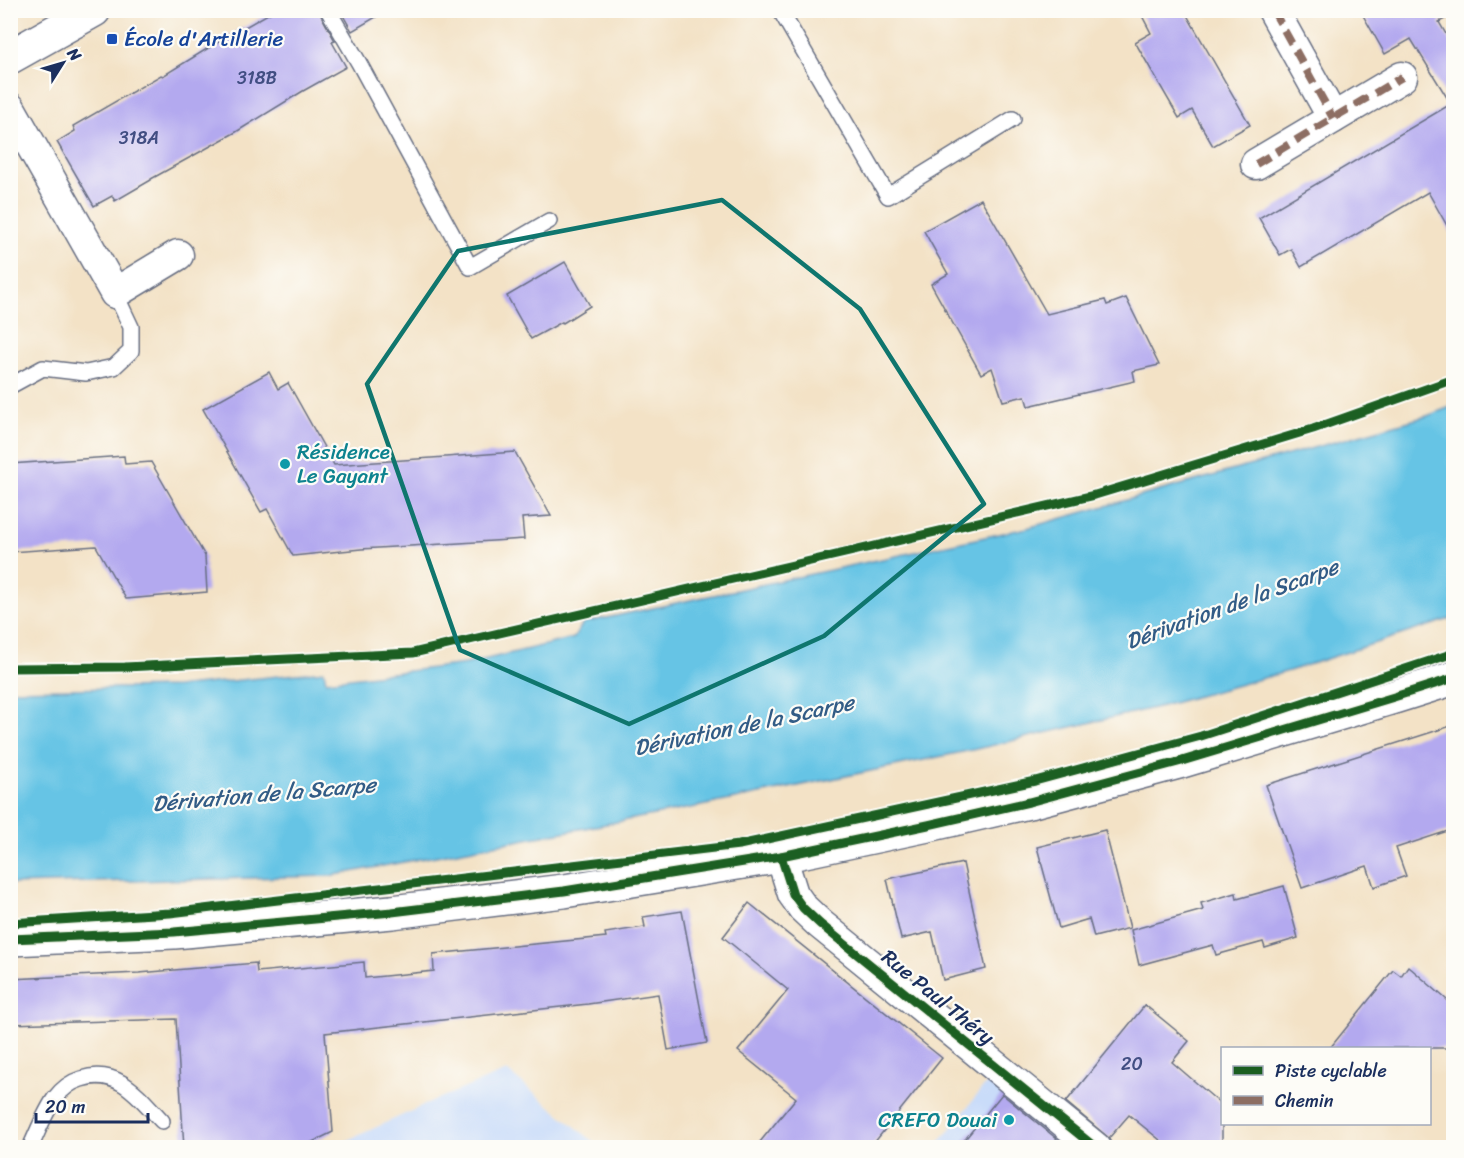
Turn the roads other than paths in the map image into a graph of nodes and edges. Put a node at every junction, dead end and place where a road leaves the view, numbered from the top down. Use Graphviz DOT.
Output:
graph roads {
  1 [pos="94,10"];
  2 [pos="328,10"];
  3 [pos="780,10"];
  4 [pos="1273,10"];
  5 [pos="10,57"];
  6 [pos="1402,77"];
  7 [pos="10,108"];
  8 [pos="1334,118"];
  9 [pos="1013,119"];
  10 [pos="1256,164"];
  11 [pos="549,221"];
  12 [pos="178,255"];
  13 [pos="115,293"];
  14 [pos="10,386"];
  15 [pos="1454,678"];
  16 [pos="781,856"];
  17 [pos="10,939"];
  18 [pos="162,1121"];
  19 [pos="30,1148"];
  20 [pos="1096,1148"];
  1 -- 5 [label="main road"];
  2 -- 11 [label="lane"];
  3 -- 9 [label="lane"];
  4 -- 8 [label="street"];
  6 -- 8 [label="street"];
  7 -- 13 [label="street"];
  8 -- 10 [label="street"];
  12 -- 13 [label="street"];
  13 -- 14 [label="lane"];
  15 -- 16 [label="main road"];
  16 -- 17 [label="main road"];
  16 -- 20 [label="street, Rue Paul Théry"];
  18 -- 19 [label="lane"];
}
